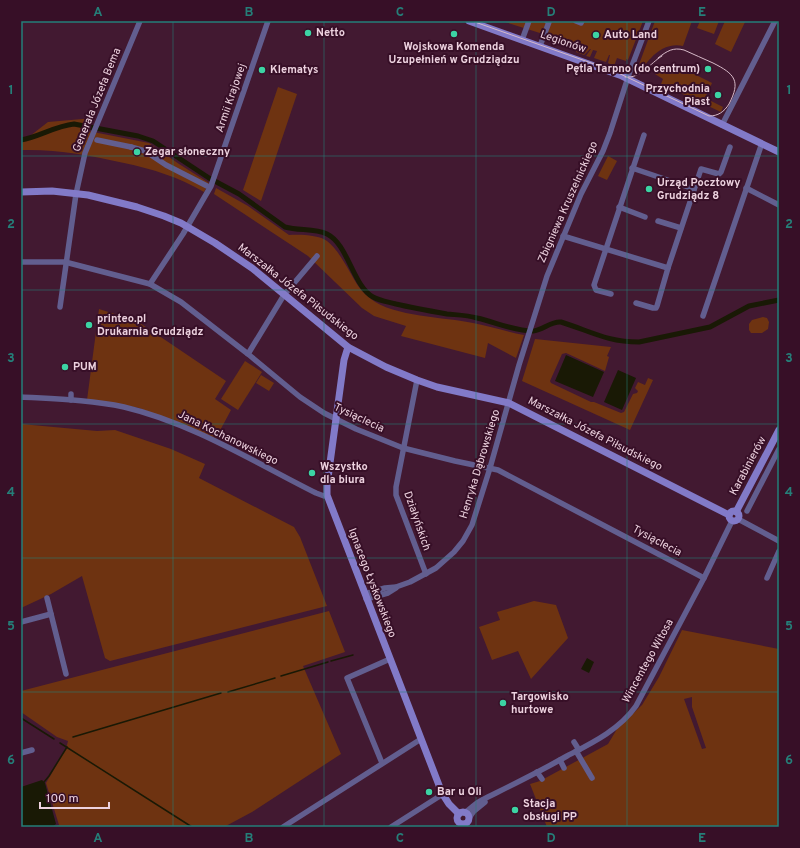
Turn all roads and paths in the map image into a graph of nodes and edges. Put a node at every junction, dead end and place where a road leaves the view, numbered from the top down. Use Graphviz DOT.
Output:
graph roads {
  1 [pos="140,21"];
  2 [pos="268,21"];
  3 [pos="468,21"];
  4 [pos="529,21"];
  5 [pos="548,21"];
  6 [pos="576,21"];
  7 [pos="582,21"];
  8 [pos="649,21"];
  9 [pos="775,21"];
  10 [pos="522,40"];
  11 [pos="540,46"];
  12 [pos="627,78"];
  13 [pos="722,125"];
  14 [pos="644,134"];
  15 [pos="94,138"];
  16 [pos="761,145"];
  17 [pos="730,147"];
  18 [pos="779,152"];
  19 [pos="779,156"];
  20 [pos="632,168"];
  21 [pos="209,186"];
  22 [pos="746,188"];
  23 [pos="694,189"];
  24 [pos="21,192"];
  25 [pos="76,194"];
  26 [pos="779,206"];
  27 [pos="619,207"];
  28 [pos="645,217"];
  29 [pos="658,221"];
  30 [pos="188,226"];
  31 [pos="681,228"];
  32 [pos="563,236"];
  33 [pos="605,249"];
  34 [pos="317,256"];
  35 [pos="21,262"];
  36 [pos="65,262"];
  37 [pos="668,268"];
  38 [pos="150,284"];
  39 [pos="611,294"];
  40 [pos="284,295"];
  41 [pos="636,303"];
  42 [pos="60,307"];
  43 [pos="703,316"];
  44 [pos="528,334"];
  45 [pos="348,348"];
  46 [pos="248,354"];
  47 [pos="417,380"];
  48 [pos="72,394"];
  49 [pos="21,396"];
  50 [pos="71,400"];
  51 [pos="509,403"];
  52 [pos="336,419"];
  53 [pos="779,430"];
  54 [pos="770,447"];
  55 [pos="403,448"];
  56 [pos="779,451"];
  57 [pos="490,468"];
  58 [pos="327,495"];
  59 [pos="746,511"];
  60 [pos="734,517"];
  61 [pos="779,540"];
  62 [pos="779,551"];
  63 [pos="426,574"];
  64 [pos="704,578"];
  65 [pos="766,578"];
  66 [pos="365,596"];
  67 [pos="47,598"];
  68 [pos="51,614"];
  69 [pos="21,622"];
  70 [pos="390,659"];
  71 [pos="66,674"];
  72 [pos="421,739"];
  73 [pos="574,742"];
  74 [pos="32,750"];
  75 [pos="577,751"];
  76 [pos="21,753"];
  77 [pos="560,760"];
  78 [pos="382,763"];
  79 [pos="564,768"];
  80 [pos="538,772"];
  81 [pos="592,778"];
  82 [pos="542,780"];
  83 [pos="443,794"];
  84 [pos="488,798"];
  85 [pos="464,815"];
  86 [pos="462,826"];
  87 [pos="283,827"];
  88 [pos="391,827"];
  1 -- 15 [label="street, Generała Józefa Bema"];
  2 -- 21 [label="street, Armii Krajowej"];
  3 -- 10 [label="main road, Legionów"];
  4 -- 10 [label="street"];
  5 -- 11 [label="street"];
  6 -- 7 [label="street"];
  8 -- 12 [label="street, Zbigniewa Kruszelnickiego"];
  9 -- 13 [label="street"];
  10 -- 11 [label="main road, Legionów"];
  11 -- 12 [label="main road, Legionów"];
  12 -- 13 [label="main road, Legionów"];
  12 -- 32 [label="street, Zbigniewa Kruszelnickiego"];
  13 -- 16 [label="main road, Legionów"];
  14 -- 20 [label="street"];
  15 -- 21 [label="street"];
  15 -- 25 [label="street, Generała Józefa Bema"];
  16 -- 18 [label="main road, Legionów"];
  16 -- 19 [label="main road, Legionów"];
  16 -- 22 [label="street"];
  17 -- 23 [label="street"];
  20 -- 23 [label="street"];
  20 -- 27 [label="street"];
  21 -- 30 [label="street, Armii Krajowej"];
  22 -- 26 [label="street"];
  22 -- 43 [label="street"];
  23 -- 31 [label="street"];
  24 -- 25 [label="main road, Marszałka Józefa Piłsudskiego"];
  25 -- 30 [label="main road, Marszałka Józefa Piłsudskiego"];
  25 -- 36 [label="street, Generała Józefa Bema"];
  27 -- 28 [label="street"];
  27 -- 33 [label="street"];
  29 -- 31 [label="street"];
  30 -- 38 [label="street, Armii Krajowej"];
  30 -- 40 [label="main road, Marszałka Józefa Piłsudskiego"];
  31 -- 37 [label="street"];
  32 -- 33 [label="street"];
  32 -- 44 [label="street, Zbigniewa Kruszelnickiego"];
  33 -- 37 [label="street"];
  33 -- 39 [label="street"];
  34 -- 40 [label="street"];
  35 -- 36 [label="street, Tysiąclecia"];
  36 -- 38 [label="street, Tysiąclecia"];
  36 -- 42 [label="street, Generała Józefa Bema"];
  37 -- 41 [label="street"];
  38 -- 46 [label="street, Tysiąclecia"];
  40 -- 45 [label="main road, Marszałka Józefa Piłsudskiego"];
  40 -- 46 [label="street"];
  44 -- 51 [label="street, Henryka Dąbrowskiego"];
  45 -- 47 [label="main road, Marszałka Józefa Piłsudskiego"];
  45 -- 52 [label="main road, Ignacego Łyskowskiego"];
  46 -- 52 [label="street, Tysiąclecia"];
  47 -- 51 [label="main road, Marszałka Józefa Piłsudskiego"];
  47 -- 55 [label="street, Działyńskich"];
  48 -- 50 [label="street"];
  49 -- 50 [label="street, Jana Kochanowskiego"];
  50 -- 58 [label="street, Jana Kochanowskiego"];
  51 -- 57 [label="street, Henryka Dąbrowskiego"];
  51 -- 60 [label="main road, Marszałka Józefa Piłsudskiego"];
  52 -- 55 [label="street, Tysiąclecia"];
  52 -- 58 [label="main road, Ignacego Łyskowskiego"];
  53 -- 54 [label="main road, Karabinierów"];
  54 -- 56 [label="street"];
  54 -- 60 [label="main road, Karabinierów"];
  55 -- 57 [label="street, Tysiąclecia"];
  55 -- 63 [label="street, Działyńskich"];
  56 -- 59 [label="street"];
  57 -- 63 [label="street, Henryka Dąbrowskiego"];
  57 -- 64 [label="street, Tysiąclecia"];
  58 -- 66 [label="main road, Ignacego Łyskowskiego"];
  60 -- 61 [label="street, Marszałka Józefa Piłsudskiego"];
  60 -- 64 [label="street, Karabinierów"];
  62 -- 65 [label="street"];
  63 -- 66 [label="street, Henryka Dąbrowskiego"];
  64 -- 75 [label="street, Wincentego Witosa"];
  66 -- 70 [label="main road, Ignacego Łyskowskiego"];
  67 -- 68 [label="street"];
  68 -- 69 [label="street"];
  68 -- 71 [label="street"];
  70 -- 72 [label="main road, Ignacego Łyskowskiego"];
  70 -- 78 [label="street"];
  72 -- 78 [label="street"];
  72 -- 83 [label="main road, Ignacego Łyskowskiego"];
  73 -- 75 [label="street"];
  74 -- 76 [label="street"];
  75 -- 77 [label="street, Wincentego Witosa"];
  75 -- 81 [label="street"];
  77 -- 79 [label="street"];
  77 -- 80 [label="street, Wincentego Witosa"];
  78 -- 87 [label="street"];
  80 -- 82 [label="street"];
  80 -- 84 [label="street, Wincentego Witosa"];
  83 -- 85 [label="main road, Ignacego Łyskowskiego"];
  83 -- 88 [label="street"];
  84 -- 85 [label="street, Wincentego Witosa"];
  84 -- 85 [label="street, Wincentego Witosa"];
  85 -- 86 [label="main road"];
  85 -- 86 [label="main road, Ignacego Łyskowskiego"];
}
